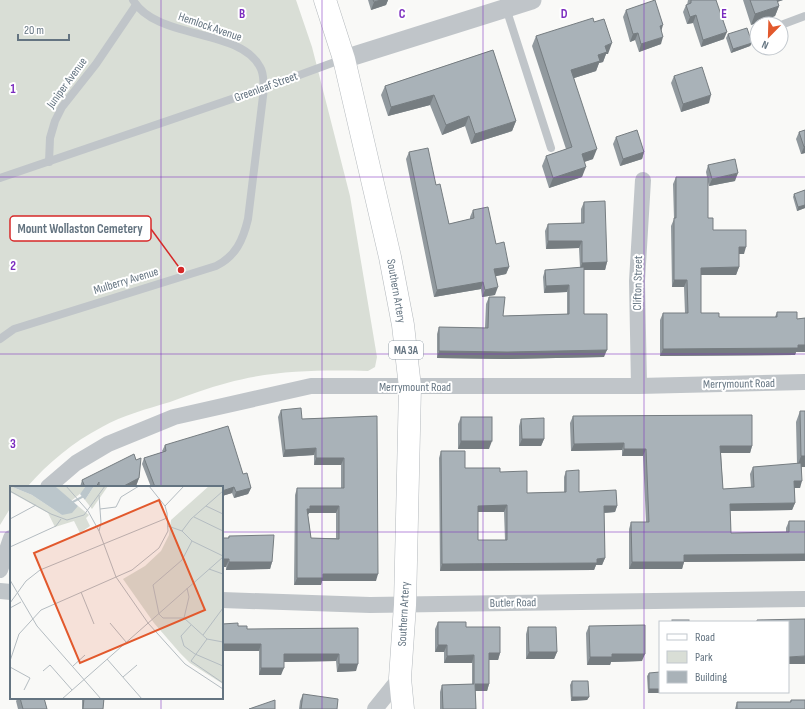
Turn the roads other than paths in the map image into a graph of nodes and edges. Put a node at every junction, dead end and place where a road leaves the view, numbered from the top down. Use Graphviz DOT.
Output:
graph roads {
  1 [pos="325,0"];
  2 [pos="532,0"];
  3 [pos="134,2"];
  4 [pos="506,8"];
  5 [pos="805,16"];
  6 [pos="789,22"];
  7 [pos="344,59"];
  8 [pos="264,88"];
  9 [pos="551,148"];
  10 [pos="49,162"];
  11 [pos="0,178"];
  12 [pos="643,180"];
  13 [pos="0,339"];
  14 [pos="805,382"];
  15 [pos="639,386"];
  16 [pos="410,387"];
  17 [pos="49,486"];
  18 [pos="6,541"];
  19 [pos="0,570"];
  20 [pos="0,591"];
  21 [pos="10,592"];
  22 [pos="805,599"];
  23 [pos="223,600"];
  24 [pos="405,605"];
  25 [pos="400,678"];
  26 [pos="375,709"];
  27 [pos="403,709"];
  1 -- 7 [label="main road, Southern Artery / MA 3A"];
  2 -- 4 [label="street, Greenleaf Street"];
  3 -- 8 [label="lane, Hemlock Avenue"];
  3 -- 10 [label="lane, Juniper Avenue"];
  4 -- 7 [label="street, Greenleaf Street"];
  4 -- 9 [label="lane"];
  5 -- 6 [label="lane"];
  7 -- 8 [label="lane, Greenleaf Street"];
  7 -- 16 [label="main road, Southern Artery / MA 3A"];
  8 -- 10 [label="lane, Greenleaf Street"];
  8 -- 13 [label="lane, Mulberry Avenue"];
  10 -- 11 [label="lane, Greenleaf Street"];
  12 -- 15 [label="street, Clifton Street"];
  14 -- 15 [label="street, Merrymount Road"];
  15 -- 16 [label="street, Merrymount Road"];
  16 -- 17 [label="street, Merrymount Road"];
  16 -- 24 [label="main road, Southern Artery / MA 3A"];
  18 -- 19 [label="street"];
  20 -- 21 [label="street"];
  22 -- 24 [label="street, Butler Road"];
  23 -- 24 [label="street, Butler Road"];
  24 -- 25 [label="main road, Southern Artery / MA 3A"];
  25 -- 26 [label="street"];
  25 -- 27 [label="main road, Southern Artery / MA 3A"];
}
